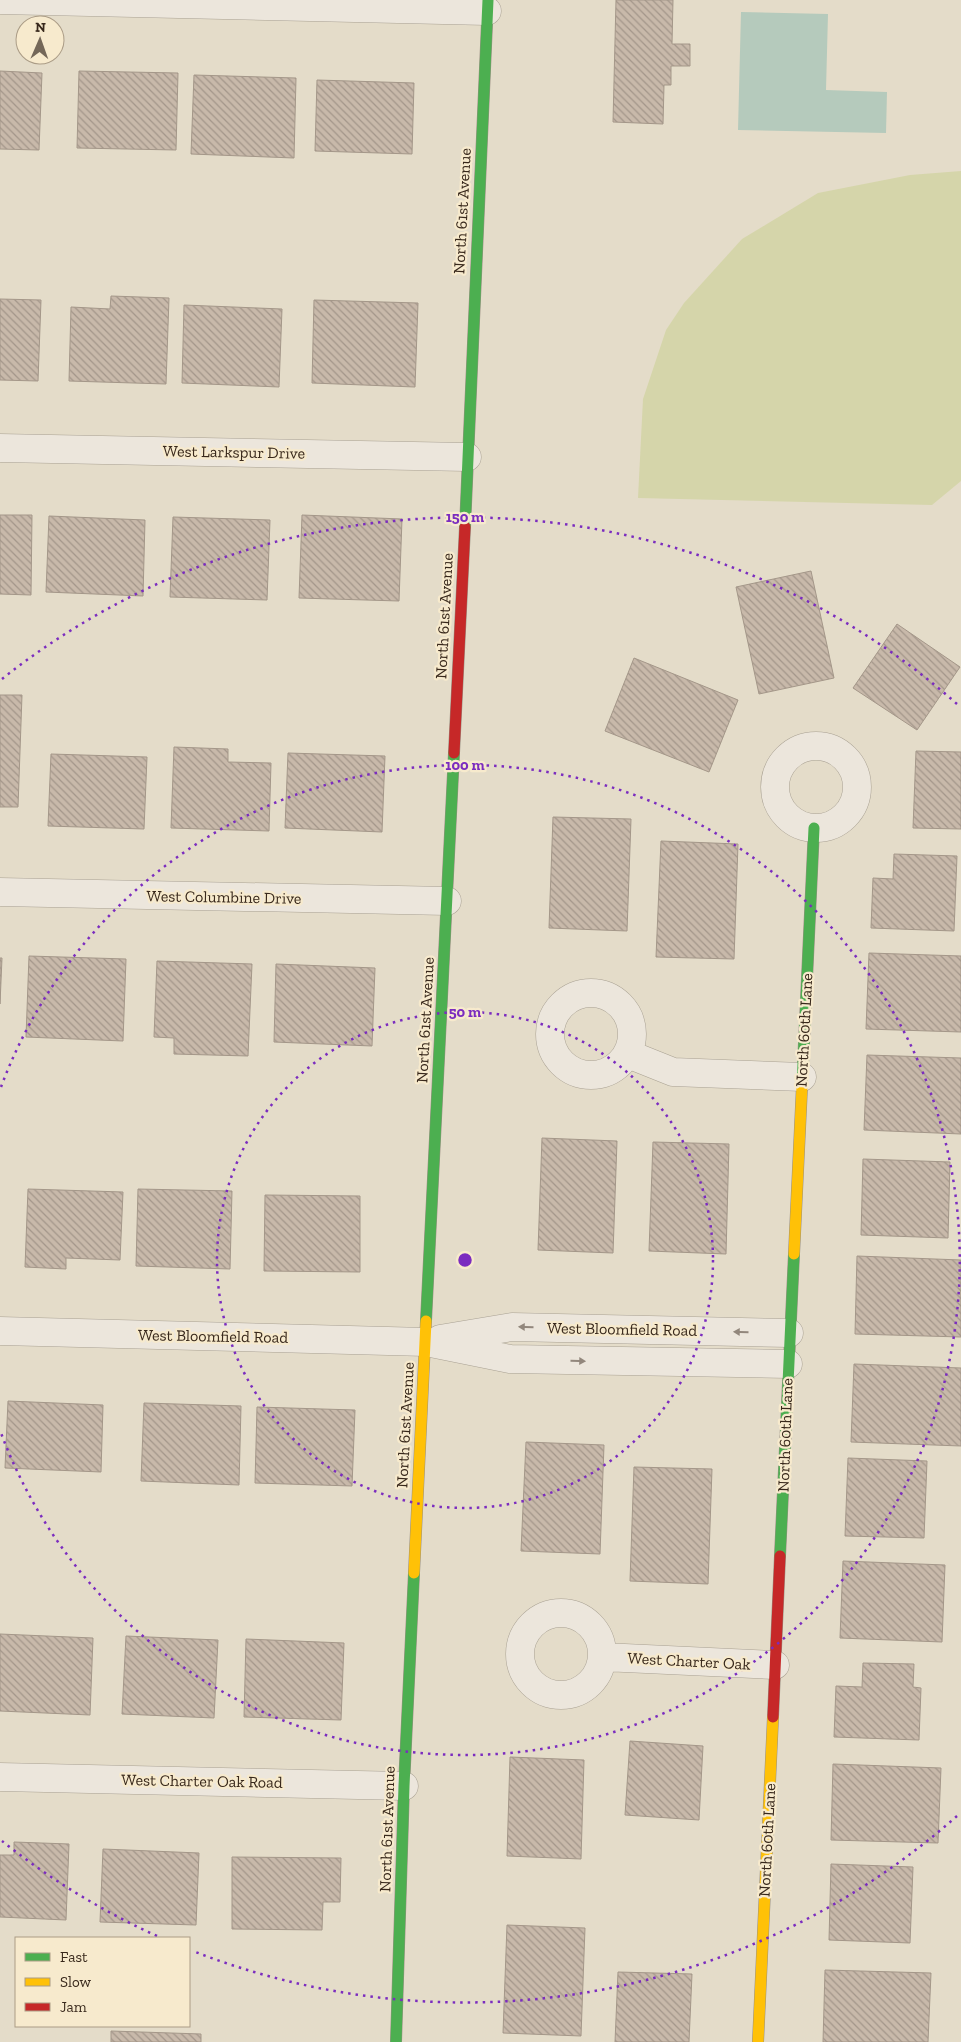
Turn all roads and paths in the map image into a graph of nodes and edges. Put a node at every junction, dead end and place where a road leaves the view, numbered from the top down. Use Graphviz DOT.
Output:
graph roads {
  1 [pos="0,0"];
  2 [pos="488,5"];
  3 [pos="0,448"];
  4 [pos="467,457"];
  5 [pos="814,828"];
  6 [pos="0,892"];
  7 [pos="447,902"];
  8 [pos="628,1054"];
  9 [pos="802,1077"];
  10 [pos="0,1331"];
  11 [pos="790,1333"];
  12 [pos="426,1342"];
  13 [pos="788,1364"];
  14 [pos="603,1657"];
  15 [pos="775,1665"];
  16 [pos="0,1777"];
  17 [pos="404,1786"];
  18 [pos="396,2042"];
  19 [pos="758,2042"];
  1 -- 2 [label="street"];
  2 -- 4 [label="street, North 61st Avenue"];
  3 -- 4 [label="street, West Larkspur Drive"];
  4 -- 7 [label="street, North 61st Avenue"];
  5 -- 9 [label="street, North 60th Lane"];
  6 -- 7 [label="street, West Columbine Drive"];
  7 -- 12 [label="street, North 61st Avenue"];
  8 -- 9 [label="street"];
  9 -- 11 [label="street, North 60th Lane"];
  10 -- 12 [label="street, West Bloomfield Road"];
  11 -- 12 [label="street, West Bloomfield Road, one-way"];
  11 -- 13 [label="street, North 60th Lane"];
  12 -- 13 [label="street, West Bloomfield Road, one-way"];
  12 -- 17 [label="street, North 61st Avenue"];
  13 -- 15 [label="street, North 60th Lane"];
  14 -- 15 [label="street, West Charter Oak"];
  15 -- 19 [label="street, North 60th Lane"];
  16 -- 17 [label="street, West Charter Oak Road"];
  17 -- 18 [label="street, North 61st Avenue"];
}
